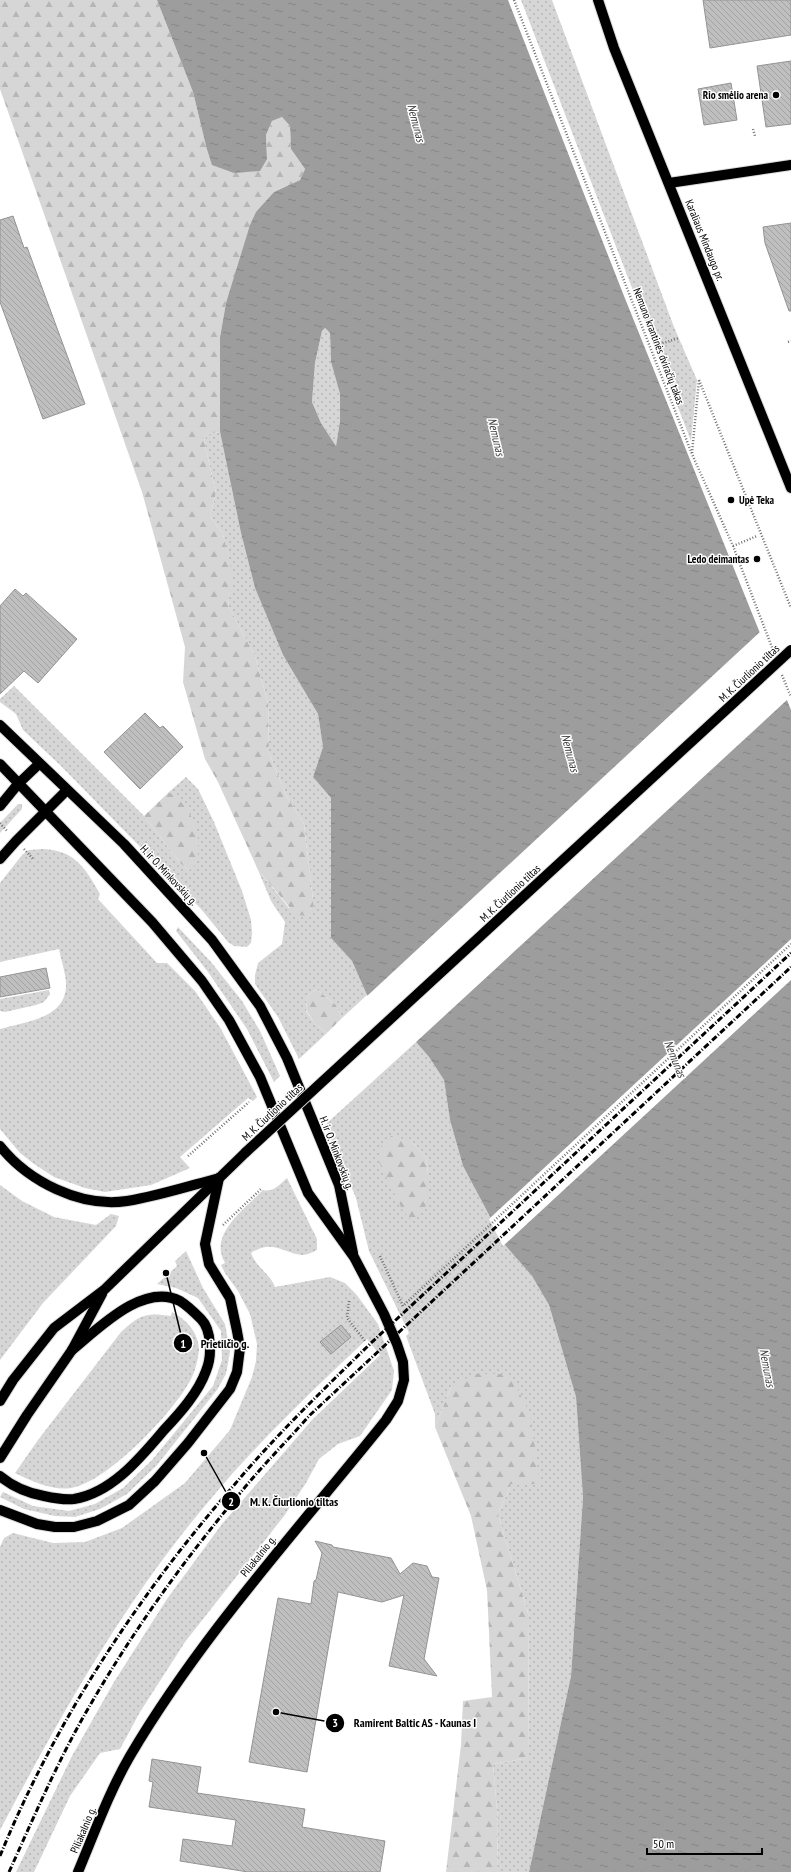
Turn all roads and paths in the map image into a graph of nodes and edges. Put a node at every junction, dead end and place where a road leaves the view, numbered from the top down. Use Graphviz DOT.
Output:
graph roads {
  1 [pos="514,0"];
  2 [pos="598,0"];
  3 [pos="753,128"];
  4 [pos="755,136"];
  5 [pos="791,165"];
  6 [pos="669,183"];
  7 [pos="679,338"];
  8 [pos="654,346"];
  9 [pos="692,454"];
  10 [pos="791,488"];
  11 [pos="757,536"];
  12 [pos="733,546"];
  13 [pos="791,608"];
  14 [pos="791,650"];
  15 [pos="774,654"];
  16 [pos="780,668"];
  17 [pos="791,697"];
  18 [pos="0,725"];
  19 [pos="0,764"];
  20 [pos="39,764"];
  21 [pos="18,784"];
  22 [pos="68,790"];
  23 [pos="0,806"];
  24 [pos="46,813"];
  25 [pos="0,859"];
  26 [pos="791,944"];
  27 [pos="248,1102"];
  28 [pos="0,1146"];
  29 [pos="188,1156"];
  30 [pos="219,1178"];
  31 [pos="261,1189"];
  32 [pos="222,1225"];
  33 [pos="380,1256"];
  34 [pos="354,1257"];
  35 [pos="104,1290"];
  36 [pos="349,1301"];
  37 [pos="365,1341"];
  38 [pos="72,1350"];
  39 [pos="0,1401"];
  40 [pos="0,1458"];
  41 [pos="0,1476"];
  42 [pos="0,1510"];
  43 [pos="78,1872"];
  1 -- 9 [label="path, Nemuno krantinės dviračių takas"];
  2 -- 6 [label="main road, Karaliaus Mindaugo pr."];
  3 -- 4 [label="path"];
  5 -- 6 [label="main road"];
  6 -- 10 [label="main road, Karaliaus Mindaugo pr."];
  7 -- 8 [label="path"];
  9 -- 12 [label="path, Nemuno krantinės dviračių takas"];
  9 -- 13 [label="path"];
  11 -- 12 [label="path"];
  12 -- 15 [label="path, Nemuno krantinės dviračių takas"];
  14 -- 30 [label="main road, M. K. Čiurlionio tiltas, bridge"];
  16 -- 17 [label="path"];
  18 -- 20 [label="main road, H. ir O. Minkovskių g."];
  19 -- 21 [label="main road"];
  20 -- 21 [label="main road"];
  20 -- 22 [label="main road, H. ir O. Minkovskių g."];
  21 -- 23 [label="main road"];
  21 -- 24 [label="main road"];
  22 -- 24 [label="main road"];
  22 -- 34 [label="main road, H. ir O. Minkovskių g."];
  24 -- 25 [label="main road"];
  24 -- 34 [label="main road"];
  26 -- 33 [label="path"];
  27 -- 29 [label="path"];
  28 -- 30 [label="main road"];
  30 -- 35 [label="main road, M. K. Čiurlionio tiltas"];
  30 -- 42 [label="main road"];
  31 -- 32 [label="path"];
  34 -- 43 [label="main road, Piliakalnio g."];
  35 -- 38 [label="main road"];
  35 -- 39 [label="main road"];
  36 -- 37 [label="path"];
  38 -- 40 [label="main road"];
  38 -- 41 [label="main road"];
}
